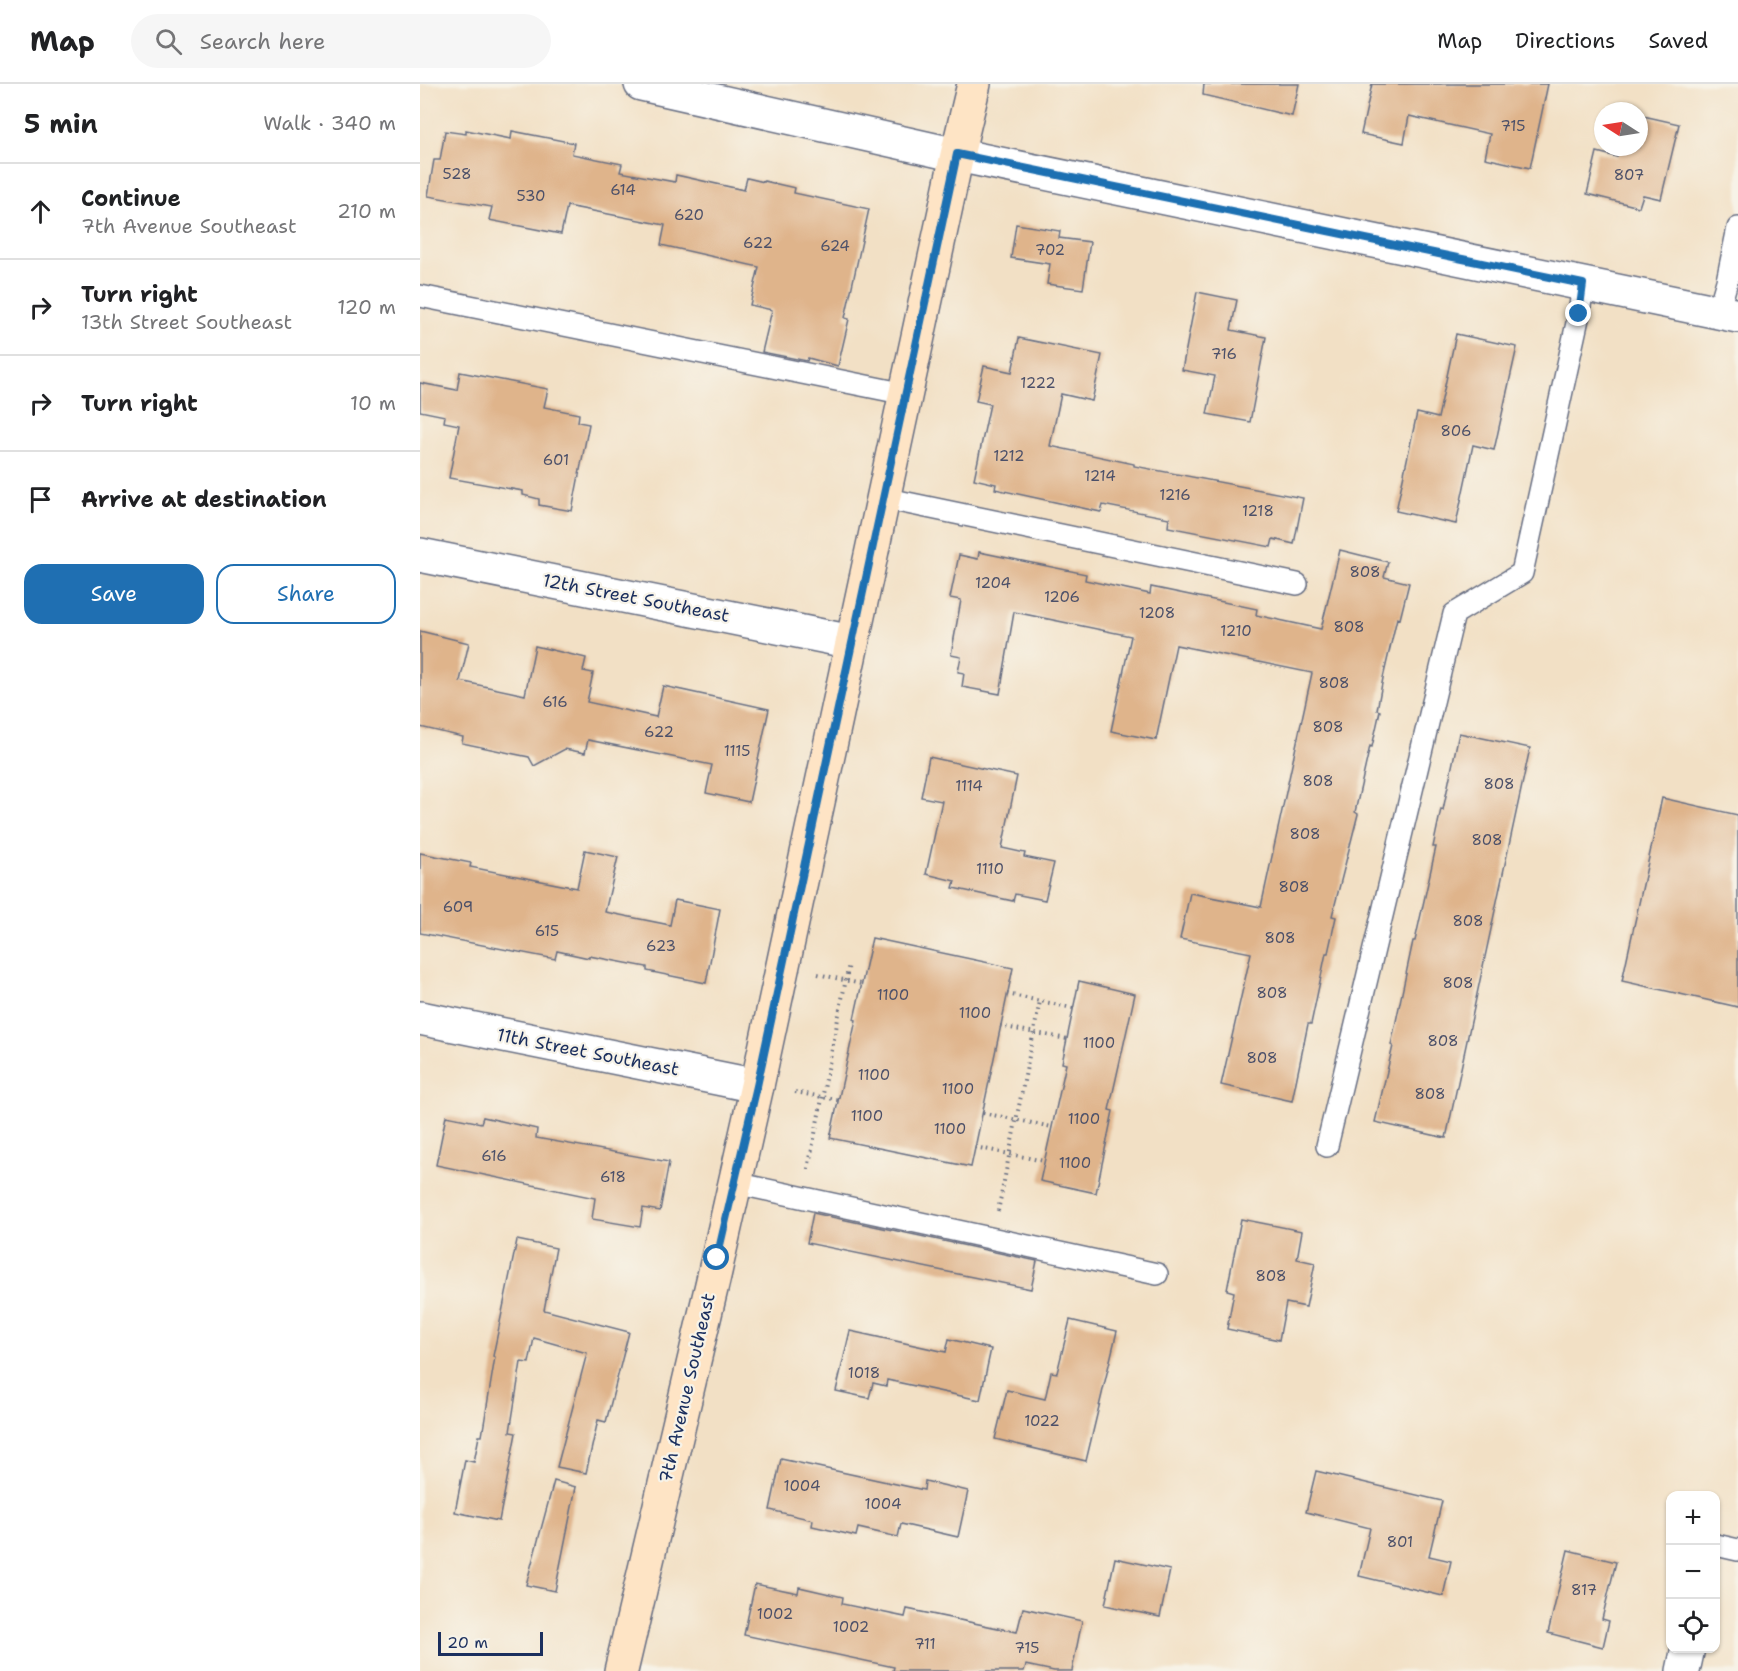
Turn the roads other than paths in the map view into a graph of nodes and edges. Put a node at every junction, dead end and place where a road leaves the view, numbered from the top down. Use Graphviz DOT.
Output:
graph roads {
  1 [pos="641,84"];
  2 [pos="974,84"];
  3 [pos="957,154"];
  4 [pos="1738,228"];
  5 [pos="1583,284"];
  6 [pos="420,296"];
  7 [pos="1728,314"];
  8 [pos="906,394"];
  9 [pos="883,498"];
  10 [pos="420,555"];
  11 [pos="1297,584"];
  12 [pos="852,642"];
  13 [pos="420,1018"];
  14 [pos="757,1086"];
  15 [pos="1327,1146"];
  16 [pos="735,1183"];
  17 [pos="1157,1274"];
  18 [pos="1720,1546"];
  19 [pos="1738,1550"];
  20 [pos="1687,1653"];
  21 [pos="621,1671"];
  22 [pos="1683,1671"];
  1 -- 3 [label="street"];
  2 -- 3 [label="street, 7th Avenue Southeast"];
  3 -- 5 [label="street"];
  3 -- 8 [label="street, 7th Avenue Southeast"];
  4 -- 7 [label="lane"];
  5 -- 7 [label="street"];
  5 -- 15 [label="lane"];
  6 -- 8 [label="lane"];
  8 -- 9 [label="street, 7th Avenue Southeast"];
  9 -- 11 [label="lane"];
  9 -- 12 [label="street, 7th Avenue Southeast"];
  10 -- 12 [label="street, 12th Street Southeast"];
  12 -- 14 [label="street, 7th Avenue Southeast"];
  13 -- 14 [label="street, 11th Street Southeast"];
  14 -- 16 [label="street, 7th Avenue Southeast"];
  16 -- 17 [label="lane"];
  16 -- 21 [label="street, 7th Avenue Southeast"];
  18 -- 19 [label="lane"];
  20 -- 22 [label="street"];
}
